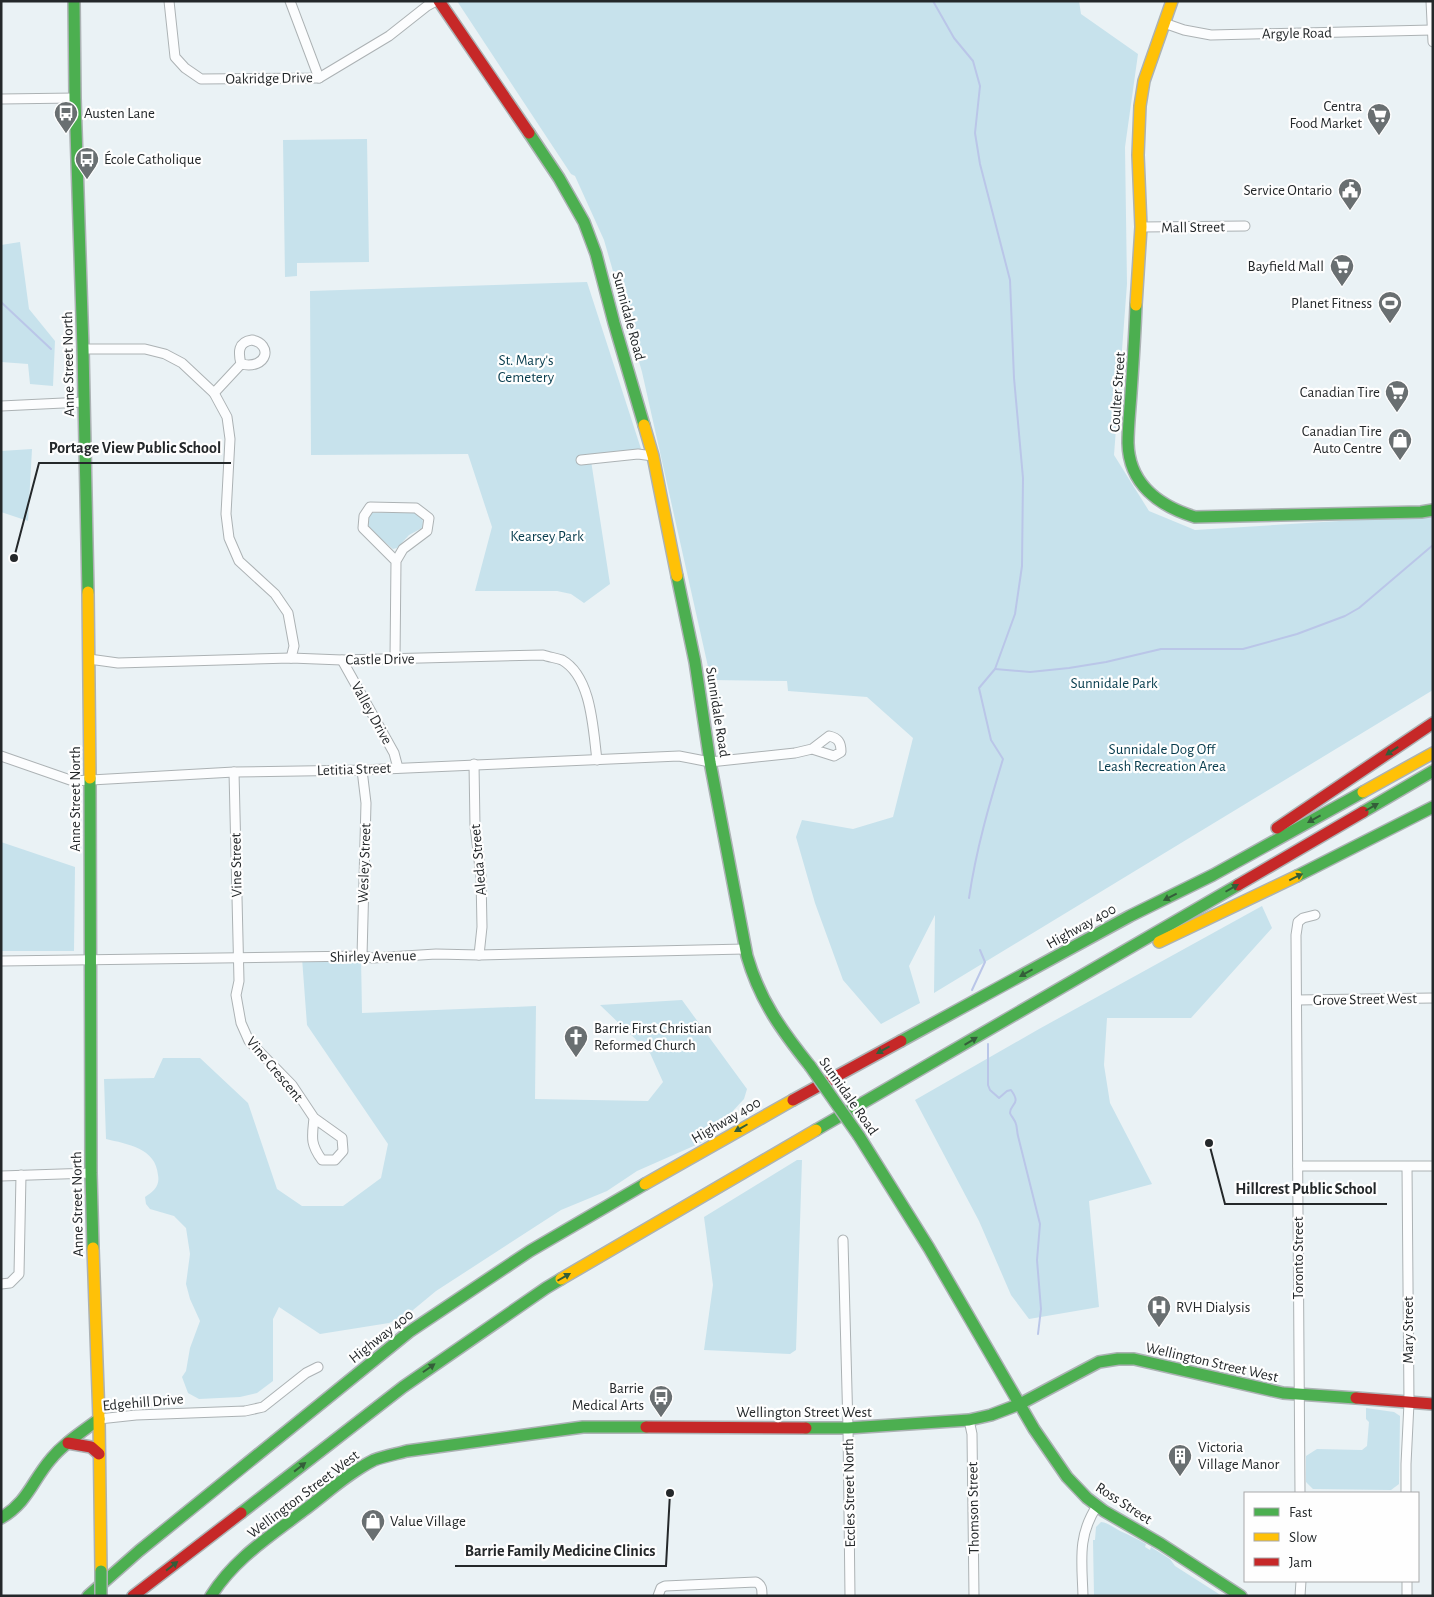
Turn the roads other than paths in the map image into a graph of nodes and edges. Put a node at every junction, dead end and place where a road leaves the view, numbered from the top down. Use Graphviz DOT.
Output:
graph roads {
  1 [pos="74,1"];
  2 [pos="169,1"];
  3 [pos="290,1"];
  4 [pos="437,1"];
  5 [pos="1172,1"];
  6 [pos="1431,1"];
  7 [pos="1164,23"];
  8 [pos="1432,30"];
  9 [pos="1433,42"];
  10 [pos="319,78"];
  11 [pos="75,98"];
  12 [pos="1,99"];
  13 [pos="1245,226"];
  14 [pos="1142,227"];
  15 [pos="83,348"];
  16 [pos="241,364"];
  17 [pos="214,393"];
  18 [pos="84,402"];
  19 [pos="1,406"];
  20 [pos="652,456"];
  21 [pos="582,460"];
  22 [pos="1433,510"];
  23 [pos="396,561"];
  24 [pos="291,658"];
  25 [pos="395,658"];
  26 [pos="89,659"];
  27 [pos="342,660"];
  28 [pos="1433,723"];
  29 [pos="812,749"];
  30 [pos="1433,752"];
  31 [pos="1,756"];
  32 [pos="597,760"];
  33 [pos="710,762"];
  34 [pos="474,764"];
  35 [pos="398,768"];
  36 [pos="362,770"];
  37 [pos="234,772"];
  38 [pos="1433,772"];
  39 [pos="90,779"];
  40 [pos="1433,807"];
  41 [pos="1213,875"];
  42 [pos="1315,915"];
  43 [pos="745,949"];
  44 [pos="479,955"];
  45 [pos="362,956"];
  46 [pos="237,958"];
  47 [pos="1,961"];
  48 [pos="91,961"];
  49 [pos="1433,998"];
  50 [pos="1297,1000"];
  51 [pos="1038,1001"];
  52 [pos="314,1118"];
  53 [pos="1298,1166"];
  54 [pos="1433,1166"];
  55 [pos="1407,1167"];
  56 [pos="91,1173"];
  57 [pos="21,1175"];
  58 [pos="1,1176"];
  59 [pos="843,1240"];
  60 [pos="1,1284"];
  61 [pos="318,1367"];
  62 [pos="1298,1395"];
  63 [pos="1409,1403"];
  64 [pos="1020,1404"];
  65 [pos="1433,1404"];
  66 [pos="99,1419"];
  67 [pos="969,1420"];
  68 [pos="848,1428"];
  69 [pos="68,1443"];
  70 [pos="99,1454"];
  71 [pos="1300,1492"];
  72 [pos="1406,1492"];
  73 [pos="1097,1506"];
  74 [pos="1,1518"];
  75 [pos="1301,1582"];
  76 [pos="1406,1582"];
  77 [pos="88,1596"];
  78 [pos="101,1596"];
  79 [pos="133,1596"];
  80 [pos="211,1596"];
  81 [pos="658,1596"];
  82 [pos="762,1596"];
  83 [pos="850,1596"];
  84 [pos="974,1596"];
  85 [pos="1083,1596"];
  86 [pos="1241,1596"];
  87 [pos="1300,1596"];
  88 [pos="1407,1596"];
  1 -- 11 [label="main road, Anne Street North"];
  2 -- 10 [label="street, Oakridge Drive"];
  3 -- 10 [label="street"];
  4 -- 10 [label="street, Oakridge Drive"];
  4 -- 20 [label="main road, Sunnidale Road"];
  5 -- 7 [label="main road, Coulter Street"];
  6 -- 8 [label="street"];
  7 -- 8 [label="street, Argyle Road"];
  7 -- 14 [label="main road, Coulter Street"];
  8 -- 9 [label="street"];
  11 -- 12 [label="street"];
  11 -- 15 [label="main road, Anne Street North"];
  13 -- 14 [label="street, Mall Street"];
  14 -- 22 [label="main road, Coulter Street"];
  15 -- 17 [label="street"];
  15 -- 18 [label="main road, Anne Street North"];
  16 -- 17 [label="street"];
  17 -- 24 [label="street"];
  18 -- 19 [label="street"];
  18 -- 26 [label="main road, Anne Street North"];
  20 -- 21 [label="street"];
  20 -- 33 [label="main road, Sunnidale Road"];
  23 -- 23 [label="street"];
  23 -- 25 [label="street"];
  24 -- 26 [label="street, Castle Drive"];
  24 -- 27 [label="street, Castle Drive"];
  25 -- 27 [label="street, Castle Drive"];
  25 -- 32 [label="street, Castle Drive"];
  26 -- 39 [label="main road, Anne Street North"];
  27 -- 35 [label="street, Valley Drive"];
  28 -- 41 [label="main road, one-way"];
  29 -- 33 [label="street, Letitia Street"];
  30 -- 41 [label="main road, Highway 400, one-way"];
  31 -- 39 [label="street, Letitia Street"];
  32 -- 33 [label="street, Letitia Street"];
  32 -- 34 [label="street, Letitia Street"];
  33 -- 43 [label="main road, Sunnidale Road"];
  34 -- 35 [label="street, Letitia Street"];
  34 -- 44 [label="street, Aleda Street"];
  35 -- 36 [label="street, Letitia Street"];
  36 -- 37 [label="street, Letitia Street"];
  36 -- 45 [label="street, Wesley Street"];
  37 -- 39 [label="street, Letitia Street"];
  37 -- 46 [label="street, Vine Street"];
  51 -- 38 [label="main road, one-way"];
  39 -- 48 [label="main road, Anne Street North"];
  51 -- 40 [label="main road, one-way"];
  41 -- 77 [label="main road, Highway 400, one-way"];
  42 -- 50 [label="street, Toronto Street"];
  43 -- 44 [label="street, Shirley Avenue"];
  43 -- 64 [label="main road, Sunnidale Road, bridge"];
  44 -- 45 [label="street, Shirley Avenue"];
  45 -- 46 [label="street, Shirley Avenue"];
  46 -- 48 [label="street, Shirley Avenue"];
  46 -- 52 [label="street, Vine Crescent"];
  47 -- 48 [label="street, Shirley Avenue"];
  48 -- 56 [label="main road, Anne Street North"];
  49 -- 50 [label="street, Grove Street West"];
  50 -- 53 [label="street, Toronto Street"];
  79 -- 51 [label="main road, one-way"];
  52 -- 52 [label="street, Vine Crescent"];
  53 -- 55 [label="street"];
  53 -- 62 [label="street, Toronto Street"];
  54 -- 55 [label="street"];
  55 -- 63 [label="street, Mary Street"];
  56 -- 57 [label="street"];
  56 -- 66 [label="main road, Anne Street North"];
  57 -- 58 [label="street"];
  57 -- 60 [label="street"];
  59 -- 68 [label="street, Eccles Street North"];
  61 -- 66 [label="street, Edgehill Drive"];
  62 -- 63 [label="main road, Wellington Street West"];
  62 -- 64 [label="main road, Wellington Street West"];
  62 -- 71 [label="street, Toronto Street"];
  63 -- 65 [label="main road, Wellington Street West"];
  63 -- 72 [label="street, Mary Street"];
  64 -- 67 [label="main road, Wellington Street West"];
  64 -- 73 [label="main road, Ross Street"];
  66 -- 69 [label="main road, Edgehill Drive"];
  66 -- 70 [label="main road, Anne Street North"];
  67 -- 68 [label="main road, Wellington Street West"];
  67 -- 84 [label="street, Thomson Street"];
  68 -- 80 [label="main road, Wellington Street West"];
  68 -- 83 [label="street, Eccles Street North"];
  69 -- 70 [label="main road"];
  69 -- 74 [label="main road, Edgehill Drive"];
  70 -- 78 [label="main road, Anne Street North, bridge"];
  73 -- 85 [label="street"];
  73 -- 86 [label="main road, Ross Street"];
  75 -- 87 [label="street"];
  76 -- 88 [label="street"];
  81 -- 82 [label="street"];
}
